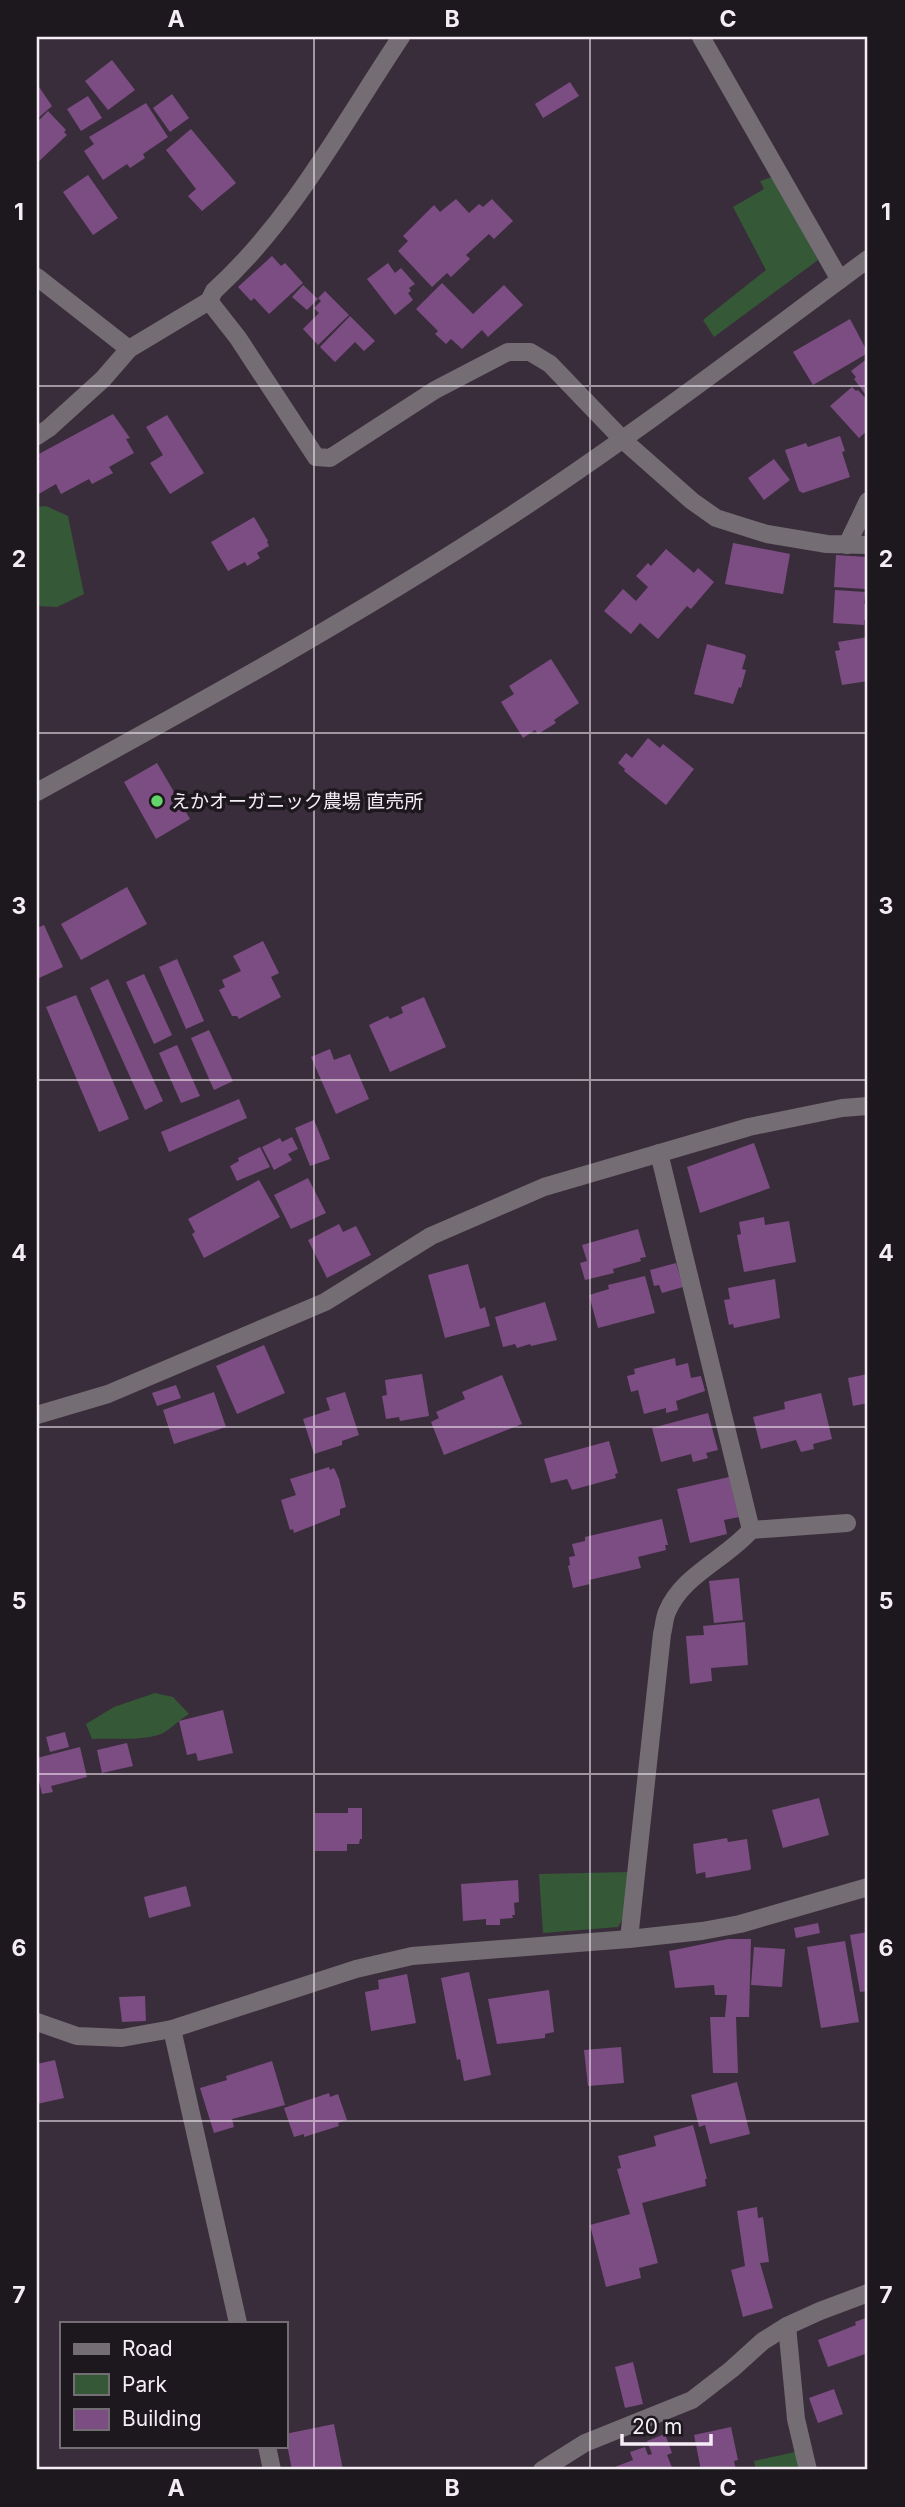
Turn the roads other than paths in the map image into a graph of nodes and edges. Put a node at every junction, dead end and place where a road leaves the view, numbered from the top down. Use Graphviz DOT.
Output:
graph roads {
  1 [pos="401,37"];
  2 [pos="701,37"];
  3 [pos="868,259"];
  4 [pos="37,277"];
  5 [pos="840,280"];
  6 [pos="209,302"];
  7 [pos="130,349"];
  8 [pos="37,436"];
  9 [pos="624,440"];
  10 [pos="868,501"];
  11 [pos="847,545"];
  12 [pos="868,545"];
  13 [pos="37,792"];
  14 [pos="868,1106"];
  15 [pos="659,1153"];
  16 [pos="37,1415"];
  17 [pos="847,1523"];
  18 [pos="751,1530"];
  19 [pos="868,1887"];
  20 [pos="629,1939"];
  21 [pos="37,2022"];
  22 [pos="172,2029"];
  23 [pos="868,2293"];
  24 [pos="238,2322"];
  25 [pos="787,2326"];
  26 [pos="267,2448"];
  27 [pos="272,2470"];
  28 [pos="542,2470"];
  29 [pos="808,2470"];
  1 -- 6 [label="street"];
  2 -- 5 [label="street"];
  3 -- 5 [label="street"];
  4 -- 7 [label="street"];
  5 -- 9 [label="street"];
  6 -- 7 [label="street"];
  6 -- 9 [label="street"];
  7 -- 8 [label="street"];
  9 -- 11 [label="street"];
  9 -- 13 [label="street"];
  10 -- 11 [label="street"];
  11 -- 12 [label="street"];
  14 -- 15 [label="street"];
  15 -- 16 [label="street"];
  15 -- 18 [label="street"];
  17 -- 18 [label="street"];
  18 -- 20 [label="street"];
  19 -- 20 [label="street"];
  20 -- 22 [label="street"];
  21 -- 22 [label="street"];
  22 -- 24 [label="street"];
  23 -- 25 [label="street"];
  25 -- 28 [label="street"];
  25 -- 29 [label="street"];
  26 -- 27 [label="street"];
}
